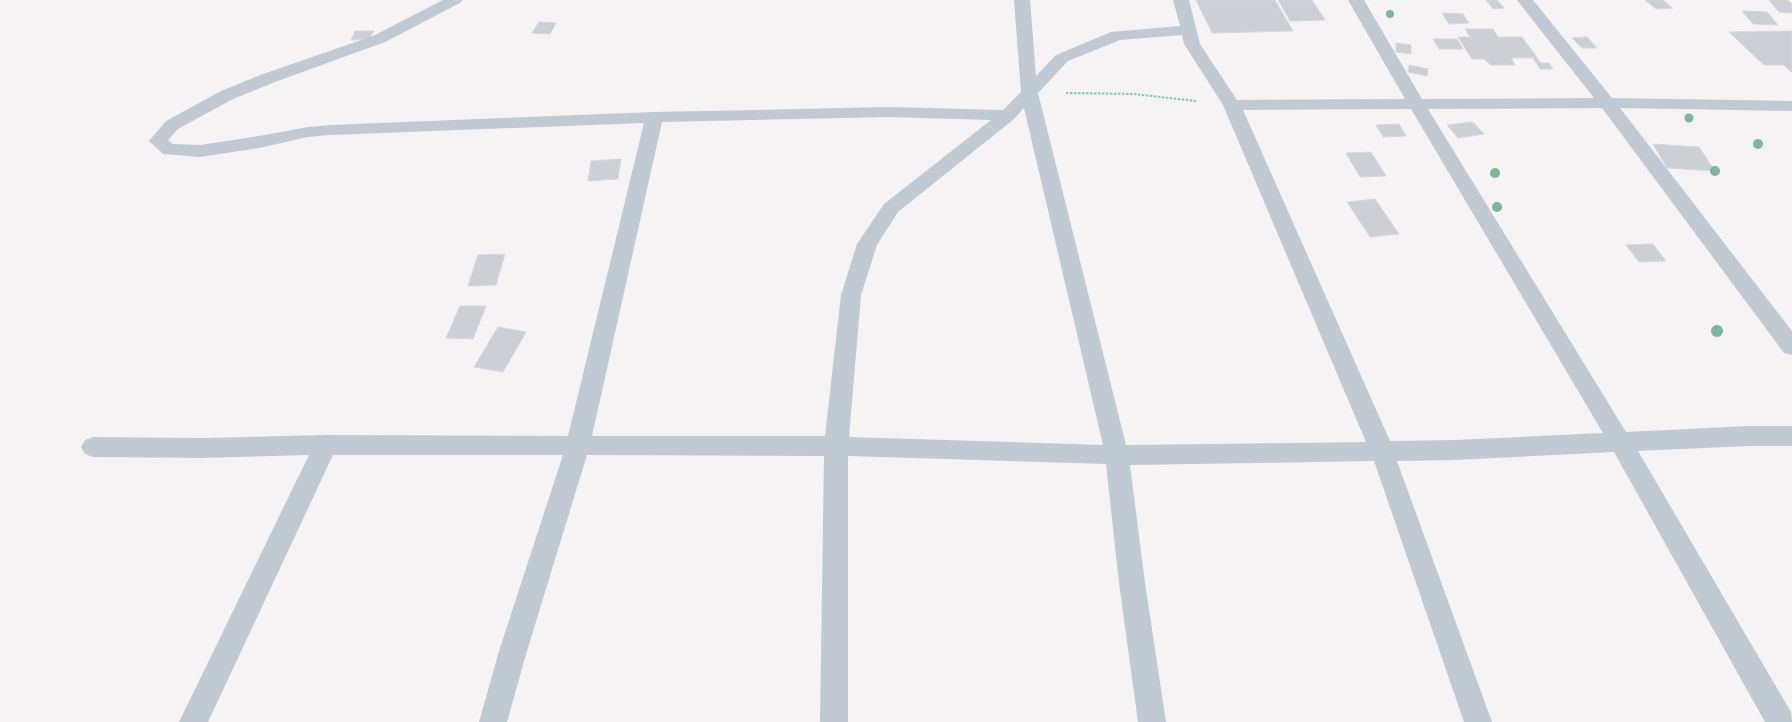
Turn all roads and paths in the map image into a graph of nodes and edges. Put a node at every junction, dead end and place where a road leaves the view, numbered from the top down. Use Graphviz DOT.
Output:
graph roads {
  1 [pos="455,0"];
  2 [pos="1022,0"];
  3 [pos="1181,0"];
  4 [pos="1356,0"];
  5 [pos="1525,0"];
  6 [pos="1189,30"];
  7 [pos="1029,92"];
  8 [pos="1416,103"];
  9 [pos="1605,103"];
  10 [pos="1232,105"];
  11 [pos="1792,106"];
  12 [pos="1008,115"];
  13 [pos="654,117"];
  14 [pos="1792,347"];
  15 [pos="1792,436"];
  16 [pos="1620,442"];
  17 [pos="326,445"];
  18 [pos="578,445"];
  19 [pos="836,446"];
  20 [pos="93,447"];
  21 [pos="1382,451"];
  22 [pos="1117,455"];
  23 [pos="193,722"];
  24 [pos="493,722"];
  25 [pos="834,722"];
  26 [pos="1152,722"];
  27 [pos="1478,722"];
  28 [pos="1781,722"];
  1 -- 13 [label="street"];
  2 -- 7 [label="street"];
  3 -- 6 [label="street"];
  4 -- 8 [label="street"];
  5 -- 9 [label="street"];
  6 -- 7 [label="street"];
  6 -- 10 [label="street"];
  7 -- 10 [label="path"];
  7 -- 12 [label="street"];
  7 -- 22 [label="street"];
  8 -- 9 [label="street"];
  8 -- 10 [label="street"];
  8 -- 16 [label="street"];
  9 -- 11 [label="street"];
  9 -- 14 [label="street"];
  10 -- 21 [label="street"];
  12 -- 13 [label="street"];
  12 -- 19 [label="street"];
  13 -- 18 [label="street"];
  15 -- 16 [label="street"];
  16 -- 21 [label="street"];
  16 -- 28 [label="street"];
  17 -- 18 [label="street"];
  17 -- 20 [label="street"];
  17 -- 23 [label="street"];
  18 -- 19 [label="street"];
  18 -- 24 [label="street"];
  19 -- 22 [label="street"];
  19 -- 25 [label="street"];
  21 -- 22 [label="street"];
  21 -- 27 [label="street"];
  22 -- 26 [label="street"];
}
